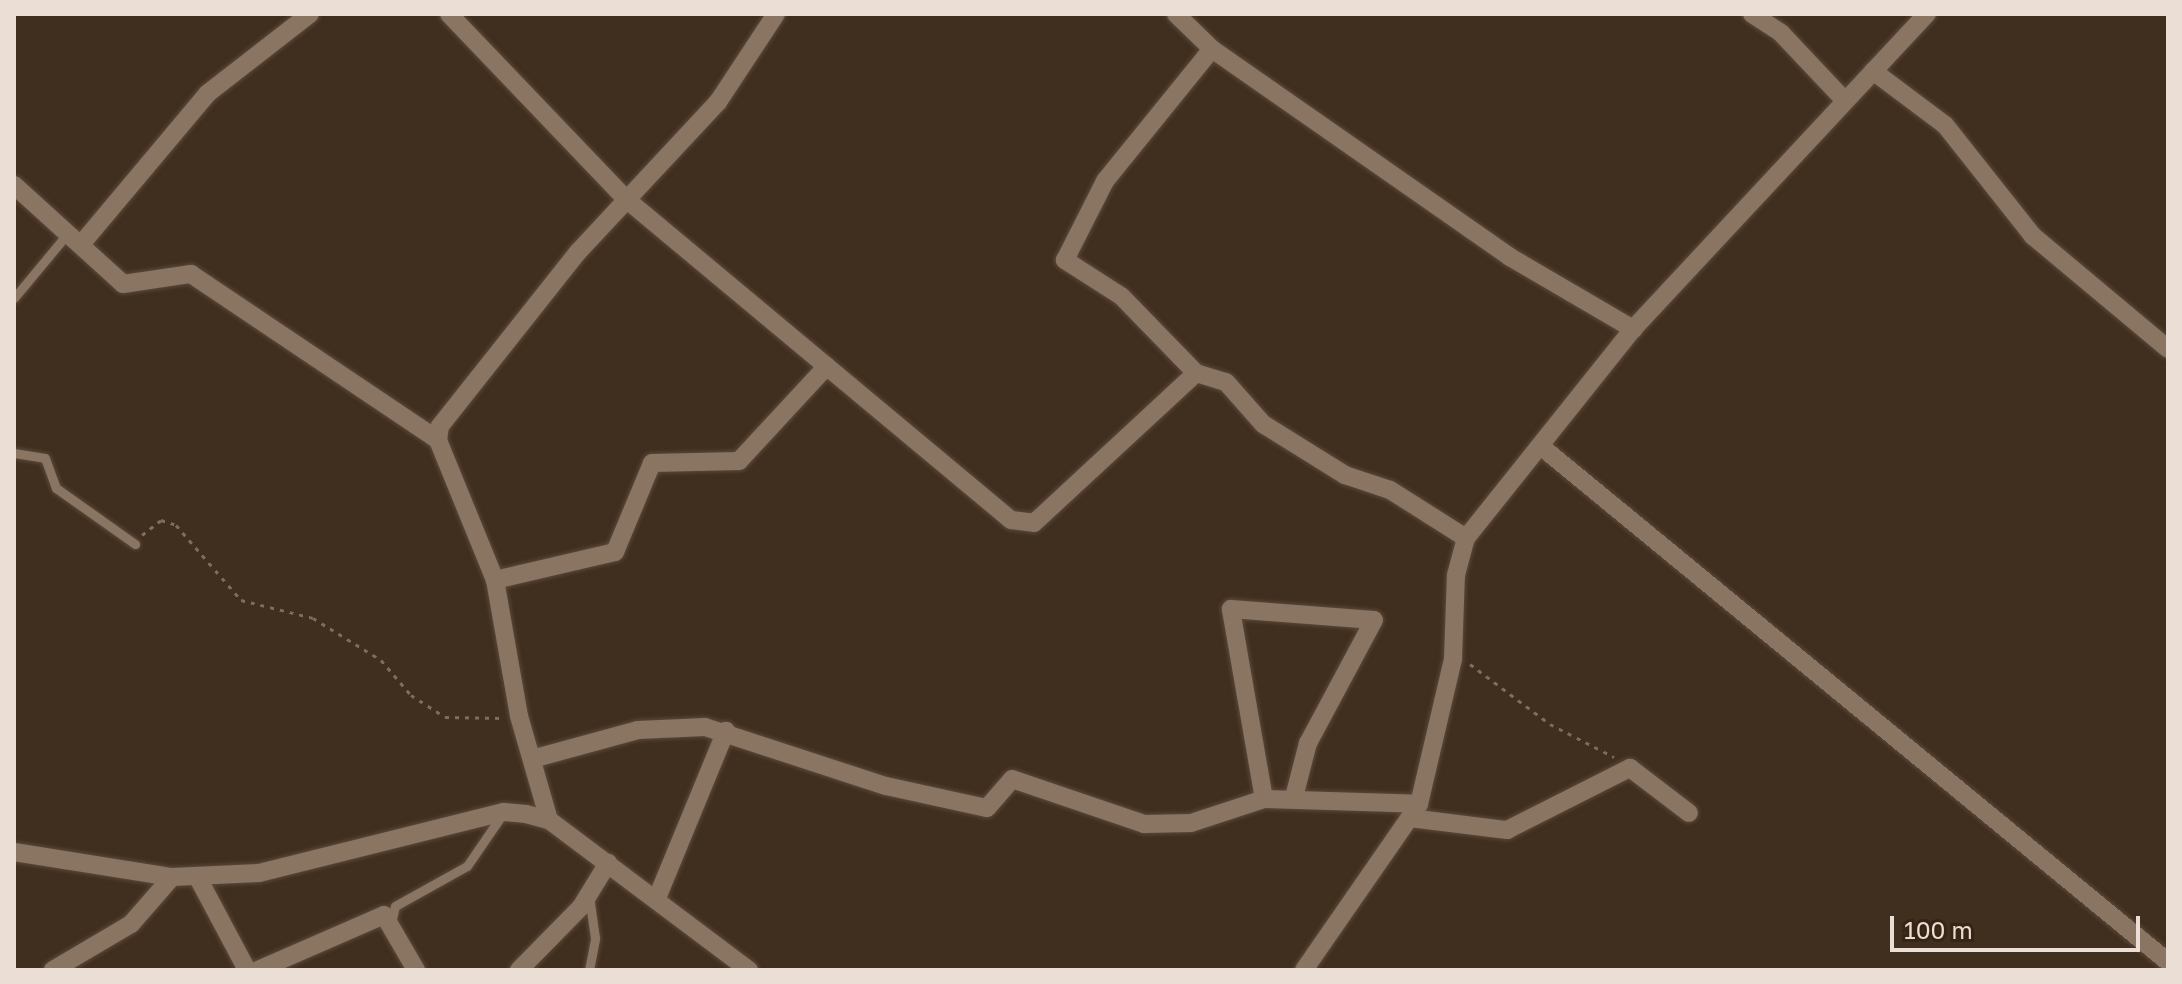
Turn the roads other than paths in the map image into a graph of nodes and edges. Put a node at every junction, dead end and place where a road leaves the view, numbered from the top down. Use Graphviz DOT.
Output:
graph roads {
  1 [pos="310,14"];
  2 [pos="449,14"];
  3 [pos="776,14"];
  4 [pos="1176,14"];
  5 [pos="1752,14"];
  6 [pos="1927,14"];
  7 [pos="1212,49"];
  8 [pos="1873,71"];
  9 [pos="1845,101"];
  10 [pos="14,185"];
  11 [pos="626,199"];
  12 [pos="76,237"];
  13 [pos="14,298"];
  14 [pos="1633,329"];
  15 [pos="2168,349"];
  16 [pos="827,366"];
  17 [pos="1196,373"];
  18 [pos="438,440"];
  19 [pos="1543,448"];
  20 [pos="14,453"];
  21 [pos="1466,538"];
  22 [pos="135,544"];
  23 [pos="495,580"];
  24 [pos="726,731"];
  25 [pos="532,759"];
  26 [pos="1294,797"];
  27 [pos="1264,799"];
  28 [pos="1414,811"];
  29 [pos="504,812"];
  30 [pos="1689,813"];
  31 [pos="549,820"];
  32 [pos="14,852"];
  33 [pos="608,863"];
  34 [pos="197,876"];
  35 [pos="172,877"];
  36 [pos="589,896"];
  37 [pos="657,898"];
  38 [pos="392,919"];
  39 [pos="2168,962"];
  40 [pos="745,969"];
  41 [pos="53,970"];
  42 [pos="247,970"];
  43 [pos="258,970"];
  44 [pos="416,970"];
  45 [pos="519,970"];
  46 [pos="589,970"];
  47 [pos="1304,970"];
  1 -- 12 [label="street"];
  2 -- 11 [label="street"];
  3 -- 11 [label="street"];
  4 -- 7 [label="street"];
  5 -- 9 [label="street"];
  6 -- 8 [label="street"];
  7 -- 14 [label="street"];
  7 -- 17 [label="street"];
  8 -- 9 [label="street"];
  8 -- 15 [label="street"];
  9 -- 14 [label="street"];
  10 -- 12 [label="street"];
  11 -- 16 [label="street"];
  11 -- 18 [label="street"];
  12 -- 13 [label="lane"];
  12 -- 18 [label="street"];
  14 -- 19 [label="street"];
  16 -- 17 [label="street"];
  16 -- 23 [label="street"];
  17 -- 21 [label="street"];
  18 -- 23 [label="street"];
  19 -- 21 [label="street"];
  19 -- 39 [label="street"];
  20 -- 22 [label="lane"];
  21 -- 28 [label="street"];
  23 -- 25 [label="street"];
  24 -- 25 [label="street"];
  24 -- 27 [label="street"];
  24 -- 37 [label="street"];
  25 -- 31 [label="street"];
  26 -- 27 [label="street"];
  26 -- 27 [label="street"];
  26 -- 28 [label="street"];
  28 -- 30 [label="street"];
  28 -- 47 [label="street"];
  29 -- 31 [label="street"];
  29 -- 34 [label="street"];
  29 -- 38 [label="lane"];
  31 -- 33 [label="street"];
  32 -- 35 [label="street"];
  33 -- 36 [label="street"];
  33 -- 37 [label="street"];
  34 -- 35 [label="street"];
  34 -- 42 [label="street"];
  35 -- 41 [label="street"];
  36 -- 45 [label="street"];
  36 -- 46 [label="lane"];
  37 -- 40 [label="street"];
  38 -- 43 [label="street"];
  38 -- 44 [label="street"];
}
